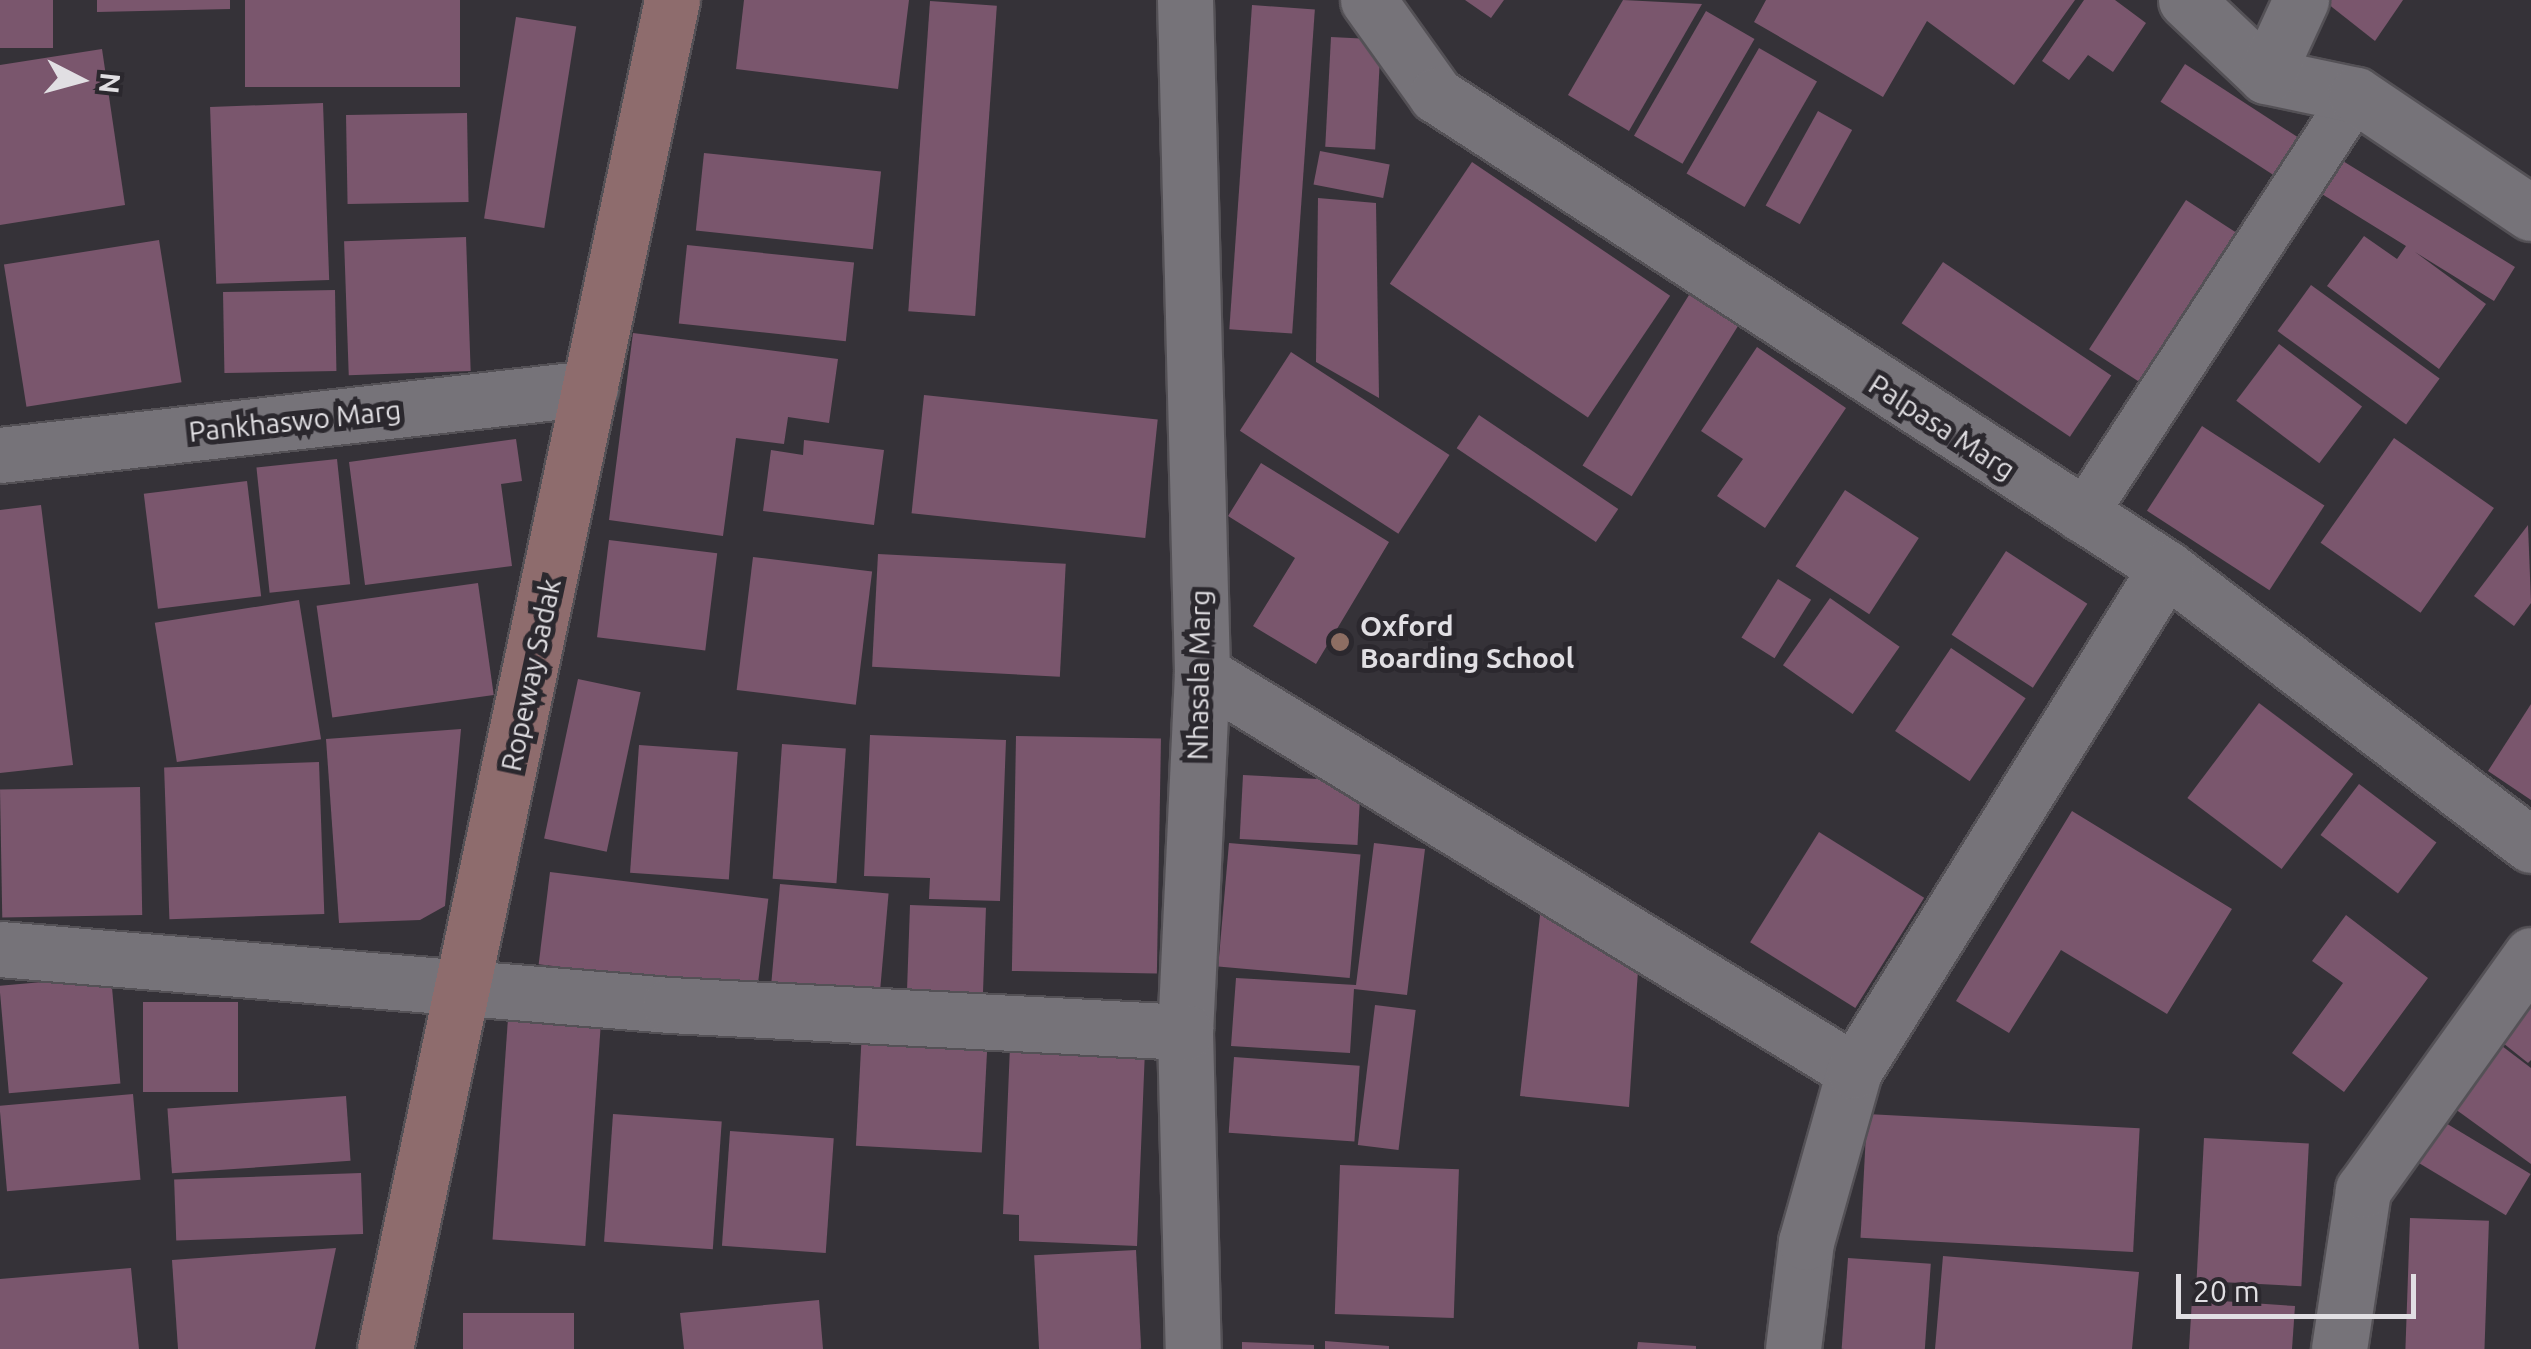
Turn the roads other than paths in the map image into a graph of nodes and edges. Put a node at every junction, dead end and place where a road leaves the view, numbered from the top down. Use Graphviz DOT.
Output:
graph roads {
  1 [pos="672,0"];
  2 [pos="1185,0"];
  3 [pos="1368,0"];
  4 [pos="2186,0"];
  5 [pos="2301,0"];
  6 [pos="2266,76"];
  7 [pos="2356,95"];
  8 [pos="2531,213"];
  9 [pos="590,388"];
  10 [pos="0,455"];
  11 [pos="2081,518"];
  12 [pos="2166,568"];
  13 [pos="1202,673"];
  14 [pos="2531,845"];
  15 [pos="0,949"];
  16 [pos="2531,955"];
  17 [pos="467,984"];
  18 [pos="1185,1032"];
  19 [pos="1854,1071"];
  20 [pos="384,1349"];
  21 [pos="1192,1349"];
  22 [pos="1793,1349"];
  23 [pos="2338,1349"];
  1 -- 9 [label="main road, Ropeway Sadak"];
  2 -- 13 [label="street, Nhasala Marg"];
  3 -- 11 [label="street, Palpasa Marg"];
  4 -- 6 [label="street"];
  5 -- 6 [label="street"];
  6 -- 7 [label="street"];
  7 -- 8 [label="street"];
  7 -- 11 [label="lane"];
  9 -- 10 [label="street, Pankhaswo Marg"];
  9 -- 17 [label="main road, Ropeway Sadak"];
  11 -- 12 [label="street, Palpasa Marg"];
  12 -- 14 [label="street, Palpasa Marg"];
  12 -- 19 [label="street"];
  13 -- 18 [label="street, Nhasala Marg"];
  13 -- 19 [label="street"];
  15 -- 17 [label="street"];
  16 -- 23 [label="street"];
  17 -- 18 [label="street"];
  17 -- 20 [label="main road, Ropeway Sadak"];
  18 -- 21 [label="street, Nhasala Marg"];
  19 -- 22 [label="street"];
}
